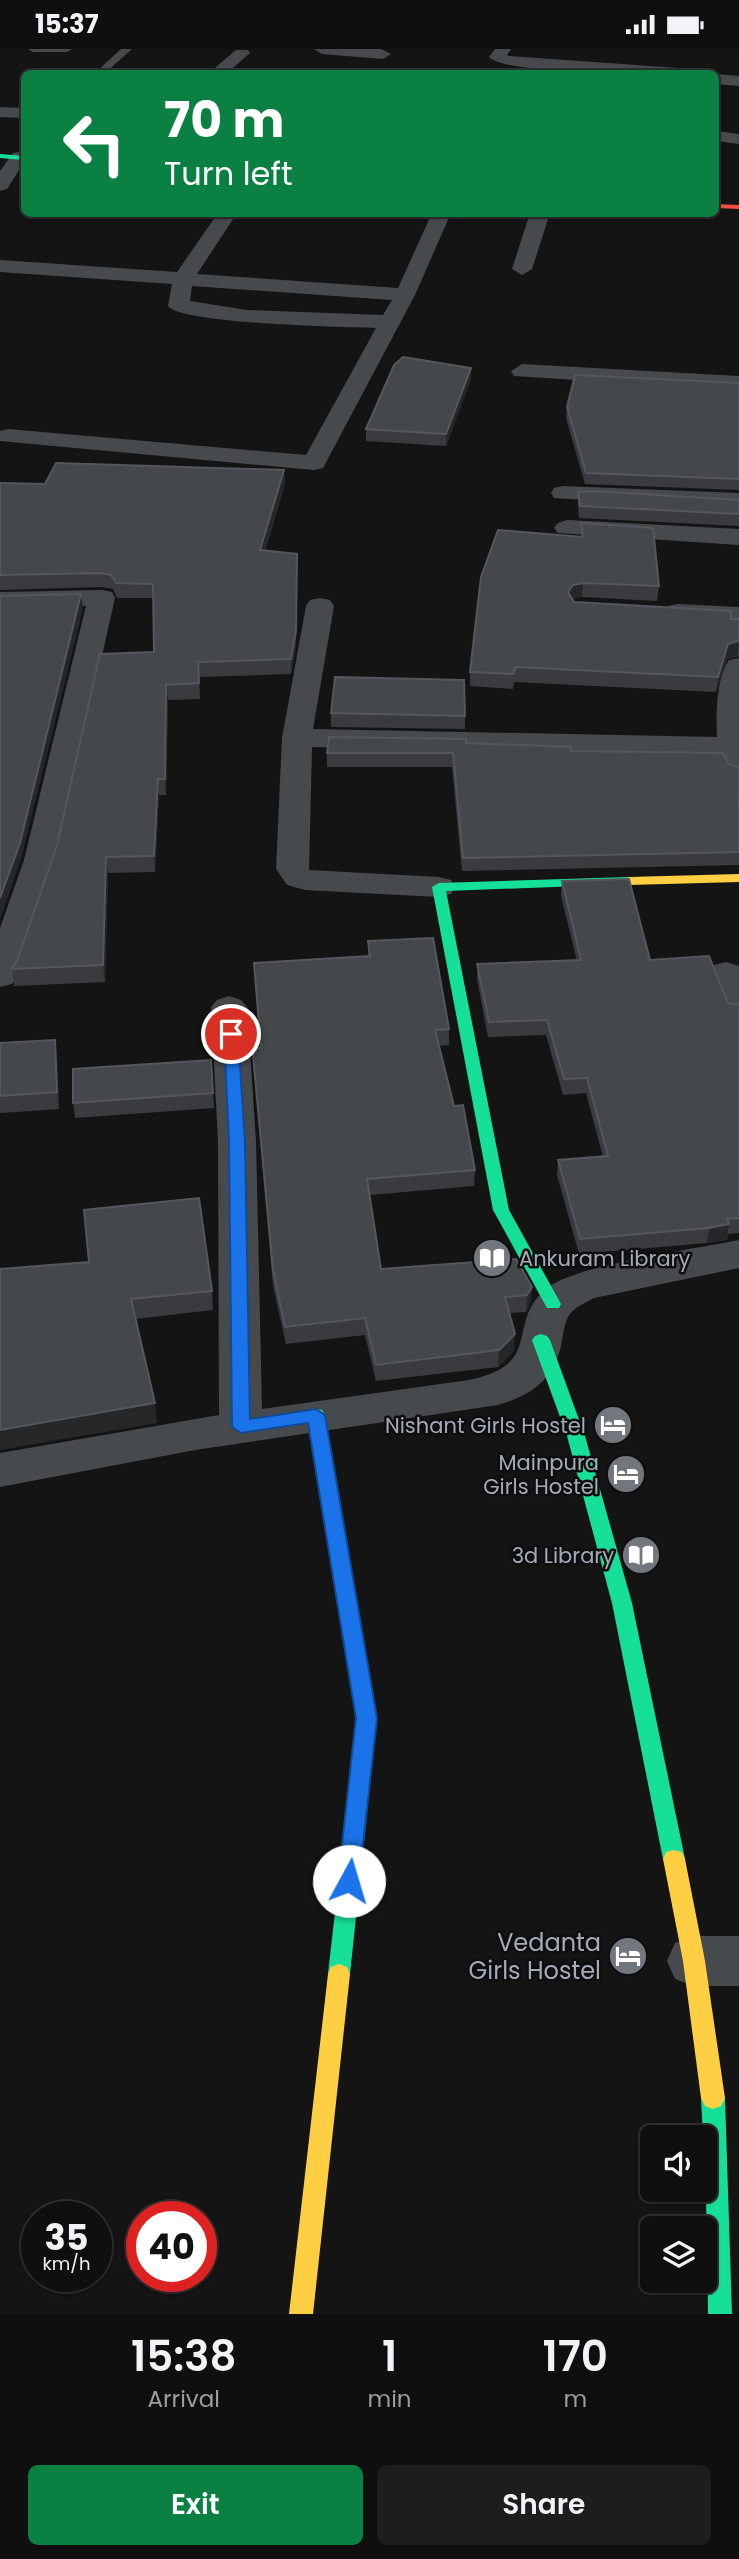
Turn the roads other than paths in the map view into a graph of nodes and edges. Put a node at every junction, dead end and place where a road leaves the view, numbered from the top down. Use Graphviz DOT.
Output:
graph roads {
  1 [pos="33,49"];
  2 [pos="66,49"];
  3 [pos="127,49"];
  4 [pos="322,49"];
  5 [pos="503,49"];
  6 [pos="386,52"];
  7 [pos="242,53"];
  8 [pos="553,69"];
  9 [pos="103,70"];
  10 [pos="221,70"];
  11 [pos="370,70"];
  12 [pos="584,70"];
  13 [pos="719,79"];
  14 [pos="739,81"];
  15 [pos="0,112"];
  16 [pos="21,113"];
  17 [pos="719,137"];
  18 [pos="739,139"];
  19 [pos="15,157"];
  20 [pos="0,185"];
  21 [pos="719,206"];
  22 [pos="739,207"];
  23 [pos="225,217"];
  24 [pos="440,217"];
  25 [pos="539,217"];
  26 [pos="0,266"];
  27 [pos="522,268"];
  28 [pos="183,279"];
  29 [pos="405,295"];
  30 [pos="390,322"];
  31 [pos="523,371"];
  32 [pos="739,383"];
  33 [pos="8,436"];
  34 [pos="564,493"];
  35 [pos="739,501"];
  36 [pos="567,528"];
  37 [pos="739,537"];
  38 [pos="0,600"];
  39 [pos="320,606"];
  40 [pos="648,611"];
  41 [pos="739,615"];
  42 [pos="739,666"];
  43 [pos="297,738"];
  44 [pos="736,756"];
  45 [pos="739,879"];
  46 [pos="439,887"];
  47 [pos="726,972"];
  48 [pos="0,977"];
  49 [pos="229,1007"];
  50 [pos="739,1008"];
  51 [pos="735,1263"];
  52 [pos="547,1322"];
  53 [pos="316,1415"];
  54 [pos="241,1427"];
  55 [pos="0,1470"];
  56 [pos="717,1961"];
  57 [pos="301,2314"];
  58 [pos="720,2314"];
  1 -- 2 [label="lane"];
  3 -- 9 [label="lane"];
  4 -- 6 [label="street"];
  5 -- 8 [label="street"];
  6 -- 11 [label="street"];
  7 -- 10 [label="street"];
  8 -- 12 [label="street"];
  13 -- 14 [label="street"];
  15 -- 16 [label="street"];
  17 -- 18 [label="street"];
  19 -- 20 [label="street"];
  21 -- 22 [label="street"];
  23 -- 28 [label="street"];
  24 -- 29 [label="street"];
  25 -- 27 [label="street"];
  26 -- 28 [label="street"];
  28 -- 29 [label="street"];
  28 -- 30 [label="street"];
  29 -- 30 [label="street"];
  30 -- 33 [label="street"];
  31 -- 32 [label="street"];
  34 -- 35 [label="street"];
  36 -- 37 [label="street"];
  38 -- 48 [label="street"];
  39 -- 43 [label="street"];
  40 -- 41 [label="street"];
  42 -- 44 [label="street"];
  43 -- 44 [label="street"];
  43 -- 46 [label="street"];
  45 -- 46 [label="street"];
  46 -- 52 [label="street"];
  47 -- 50 [label="street"];
  49 -- 54 [label="street"];
  51 -- 52 [label="street"];
  52 -- 53 [label="street"];
  52 -- 56 [label="street"];
  53 -- 54 [label="street"];
  53 -- 57 [label="street"];
  54 -- 55 [label="street"];
  56 -- 58 [label="street"];
}
